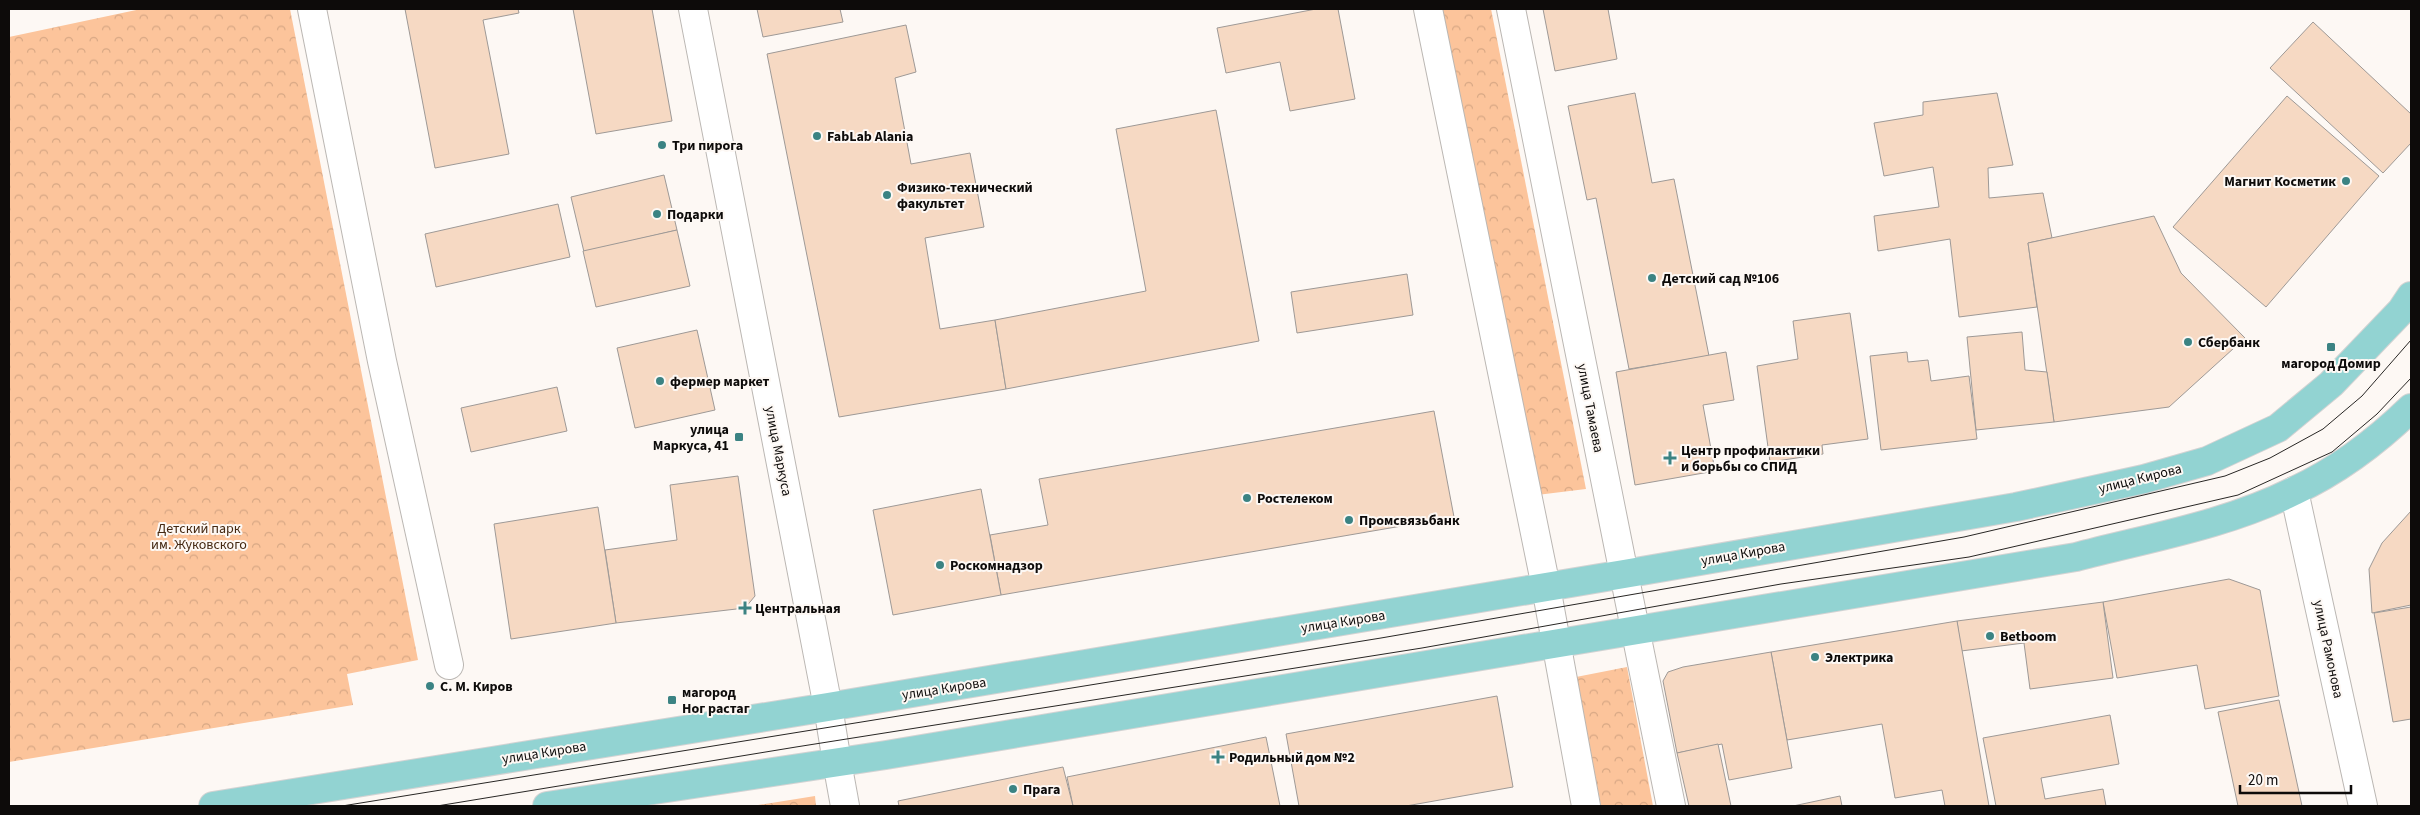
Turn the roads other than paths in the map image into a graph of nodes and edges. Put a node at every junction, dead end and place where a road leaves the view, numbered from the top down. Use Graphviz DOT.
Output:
graph roads {
  1 [pos="312,9"];
  2 [pos="693,9"];
  3 [pos="1428,9"];
  4 [pos="1511,9"];
  5 [pos="2411,296"];
  6 [pos="2411,408"];
  7 [pos="2294,491"];
  8 [pos="1624,574"];
  9 [pos="1546,587"];
  10 [pos="1636,630"];
  11 [pos="1557,644"];
  12 [pos="449,666"];
  13 [pos="828,707"];
  14 [pos="837,762"];
  15 [pos="213,806"];
  16 [pos="547,806"];
  17 [pos="845,806"];
  18 [pos="1586,806"];
  19 [pos="1671,806"];
  20 [pos="2363,806"];
  1 -- 12 [label="street"];
  2 -- 13 [label="street, улица Маркуса"];
  3 -- 9 [label="street"];
  4 -- 8 [label="street, улица Тамаева"];
  5 -- 8 [label="main road, улица Кирова"];
  6 -- 7 [label="main road"];
  7 -- 10 [label="main road"];
  7 -- 20 [label="street, улица Рамонова"];
  8 -- 9 [label="main road, улица Кирова"];
  8 -- 10 [label="street, улица Тамаева"];
  9 -- 11 [label="street"];
  9 -- 13 [label="main road, улица Кирова"];
  10 -- 11 [label="main road"];
  10 -- 19 [label="street, улица Тамаева"];
  11 -- 14 [label="main road"];
  11 -- 18 [label="street"];
  13 -- 14 [label="street, улица Маркуса"];
  13 -- 15 [label="main road, улица Кирова"];
  14 -- 16 [label="main road"];
  14 -- 17 [label="street, улица Маркуса"];
}
